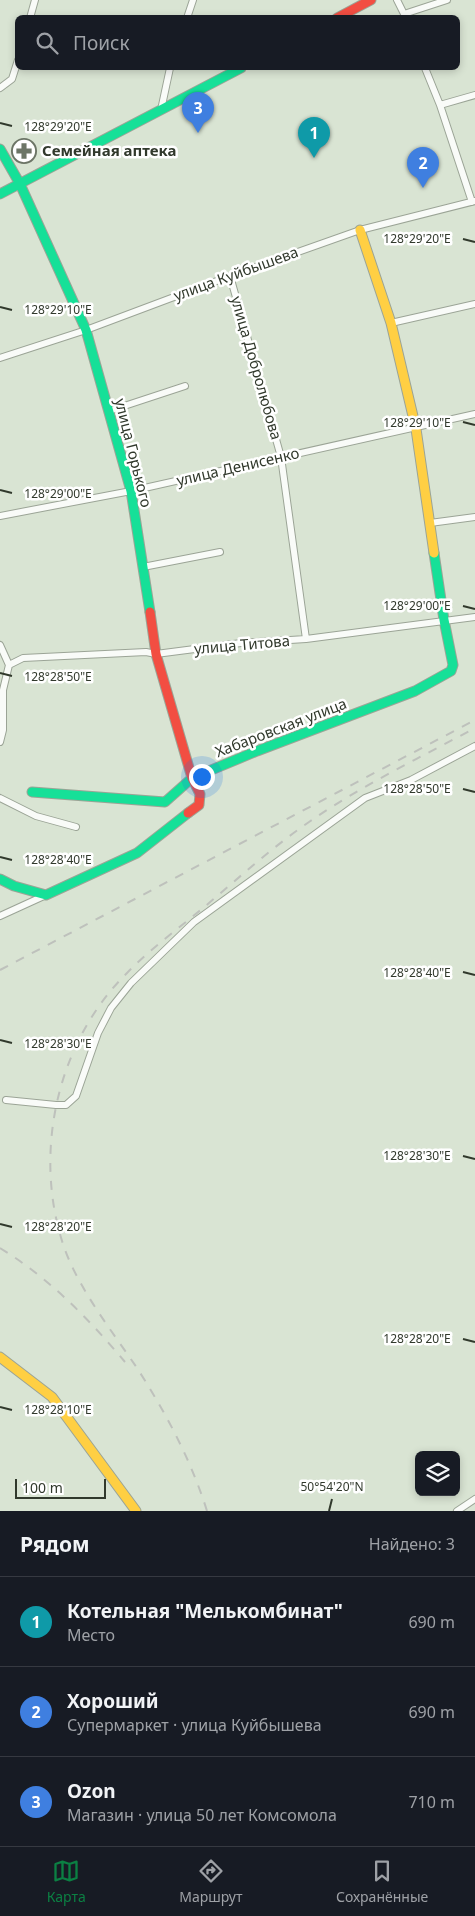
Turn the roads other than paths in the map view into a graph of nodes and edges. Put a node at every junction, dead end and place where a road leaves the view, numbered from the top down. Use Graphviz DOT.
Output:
graph roads {
  1 [pos="34,0"];
  2 [pos="192,0"];
  3 [pos="371,0"];
  4 [pos="397,0"];
  5 [pos="447,0"];
  6 [pos="31,15"];
  7 [pos="188,15"];
  8 [pos="343,15"];
  9 [pos="404,15"];
  10 [pos="408,15"];
  11 [pos="15,70"];
  12 [pos="170,70"];
  13 [pos="237,70"];
  14 [pos="426,70"];
  15 [pos="0,88"];
  16 [pos="475,95"];
  17 [pos="440,105"];
  18 [pos="161,110"];
  19 [pos="0,149"];
  20 [pos="20,184"];
  21 [pos="0,194"];
  22 [pos="473,202"];
  23 [pos="360,230"];
  24 [pos="230,276"];
  25 [pos="475,304"];
  26 [pos="391,323"];
  27 [pos="86,330"];
  28 [pos="0,358"];
  29 [pos="185,386"];
  30 [pos="109,411"];
  31 [pos="475,414"];
  32 [pos="416,428"];
  33 [pos="281,456"];
  34 [pos="132,491"];
  35 [pos="0,516"];
  36 [pos="475,517"];
  37 [pos="430,523"];
  38 [pos="220,552"];
  39 [pos="143,567"];
  40 [pos="475,617"];
  41 [pos="444,620"];
  42 [pos="306,639"];
  43 [pos="0,645"];
  44 [pos="156,654"];
  45 [pos="9,665"];
  46 [pos="0,742"];
  47 [pos="475,746"];
  48 [pos="192,778"];
  49 [pos="32,792"];
  50 [pos="0,798"];
  51 [pos="76,828"];
  52 [pos="0,879"];
  53 [pos="46,895"];
  54 [pos="0,916"];
  55 [pos="6,1100"];
  56 [pos="0,1357"];
  57 [pos="475,1499"];
  58 [pos="136,1511"];
  59 [pos="457,1511"];
  1 -- 6 [label="street"];
  2 -- 7 [label="street"];
  3 -- 8 [label="street"];
  4 -- 9 [label="street"];
  5 -- 10 [label="street"];
  11 -- 15 [label="street"];
  12 -- 18 [label="street"];
  13 -- 18 [label="street"];
  14 -- 17 [label="street"];
  16 -- 17 [label="street"];
  17 -- 22 [label="street"];
  18 -- 20 [label="street"];
  19 -- 20 [label="street, улица Горького"];
  20 -- 21 [label="street"];
  20 -- 27 [label="street, улица Горького"];
  22 -- 23 [label="street, улица Куйбышева"];
  23 -- 24 [label="street, улица Куйбышева"];
  23 -- 26 [label="street"];
  24 -- 27 [label="street, улица Куйбышева"];
  24 -- 33 [label="street, улица Добролюбова"];
  25 -- 26 [label="street"];
  26 -- 32 [label="street"];
  27 -- 28 [label="street, улица Куйбышева"];
  27 -- 30 [label="street, улица Горького"];
  29 -- 30 [label="street"];
  30 -- 34 [label="street, улица Горького"];
  31 -- 32 [label="street, улица Денисенко"];
  32 -- 33 [label="street, улица Денисенко"];
  32 -- 37 [label="street"];
  33 -- 34 [label="street, улица Денисенко"];
  33 -- 42 [label="street, улица Добролюбова"];
  34 -- 35 [label="street, улица Денисенко"];
  34 -- 39 [label="street, улица Горького"];
  36 -- 37 [label="street"];
  37 -- 41 [label="street"];
  38 -- 39 [label="street"];
  39 -- 44 [label="street, улица Горького"];
  40 -- 41 [label="street, улица Титова"];
  41 -- 42 [label="street, улица Титова"];
  41 -- 48 [label="street, Хабаровская улица"];
  42 -- 44 [label="street, улица Титова"];
  43 -- 45 [label="street"];
  44 -- 45 [label="street, улица Титова"];
  44 -- 48 [label="street, улица Горького"];
  45 -- 46 [label="street"];
  47 -- 55 [label="street"];
  48 -- 49 [label="street, Хабаровская улица"];
  48 -- 53 [label="street, улица Горького"];
  50 -- 51 [label="street"];
  52 -- 53 [label="street"];
  53 -- 54 [label="street"];
  56 -- 58 [label="street"];
  57 -- 59 [label="street"];
}
